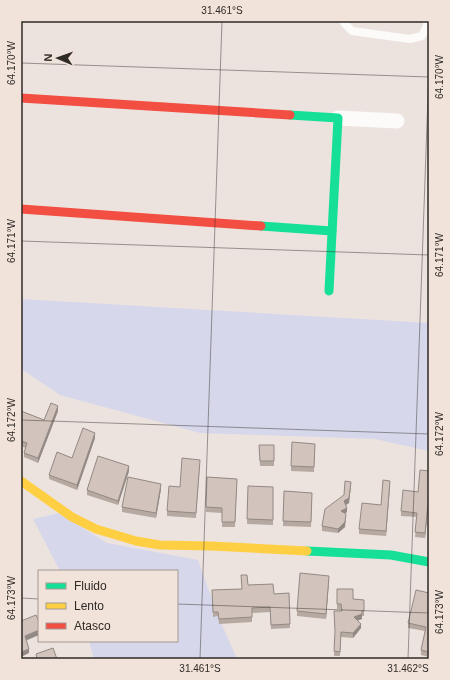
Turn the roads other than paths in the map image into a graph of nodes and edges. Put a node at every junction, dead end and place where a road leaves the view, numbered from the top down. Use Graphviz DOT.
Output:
graph roads {
  1 [pos="343,21"];
  2 [pos="427,21"];
  3 [pos="21,98"];
  4 [pos="338,118"];
  5 [pos="397,122"];
  6 [pos="21,209"];
  7 [pos="332,231"];
  8 [pos="329,291"];
  9 [pos="21,481"];
  10 [pos="429,562"];
  1 -- 2 [label="lane"];
  3 -- 4 [label="street"];
  4 -- 5 [label="street"];
  4 -- 7 [label="street"];
  6 -- 7 [label="street"];
  7 -- 8 [label="street"];
  9 -- 10 [label="street"];
}
